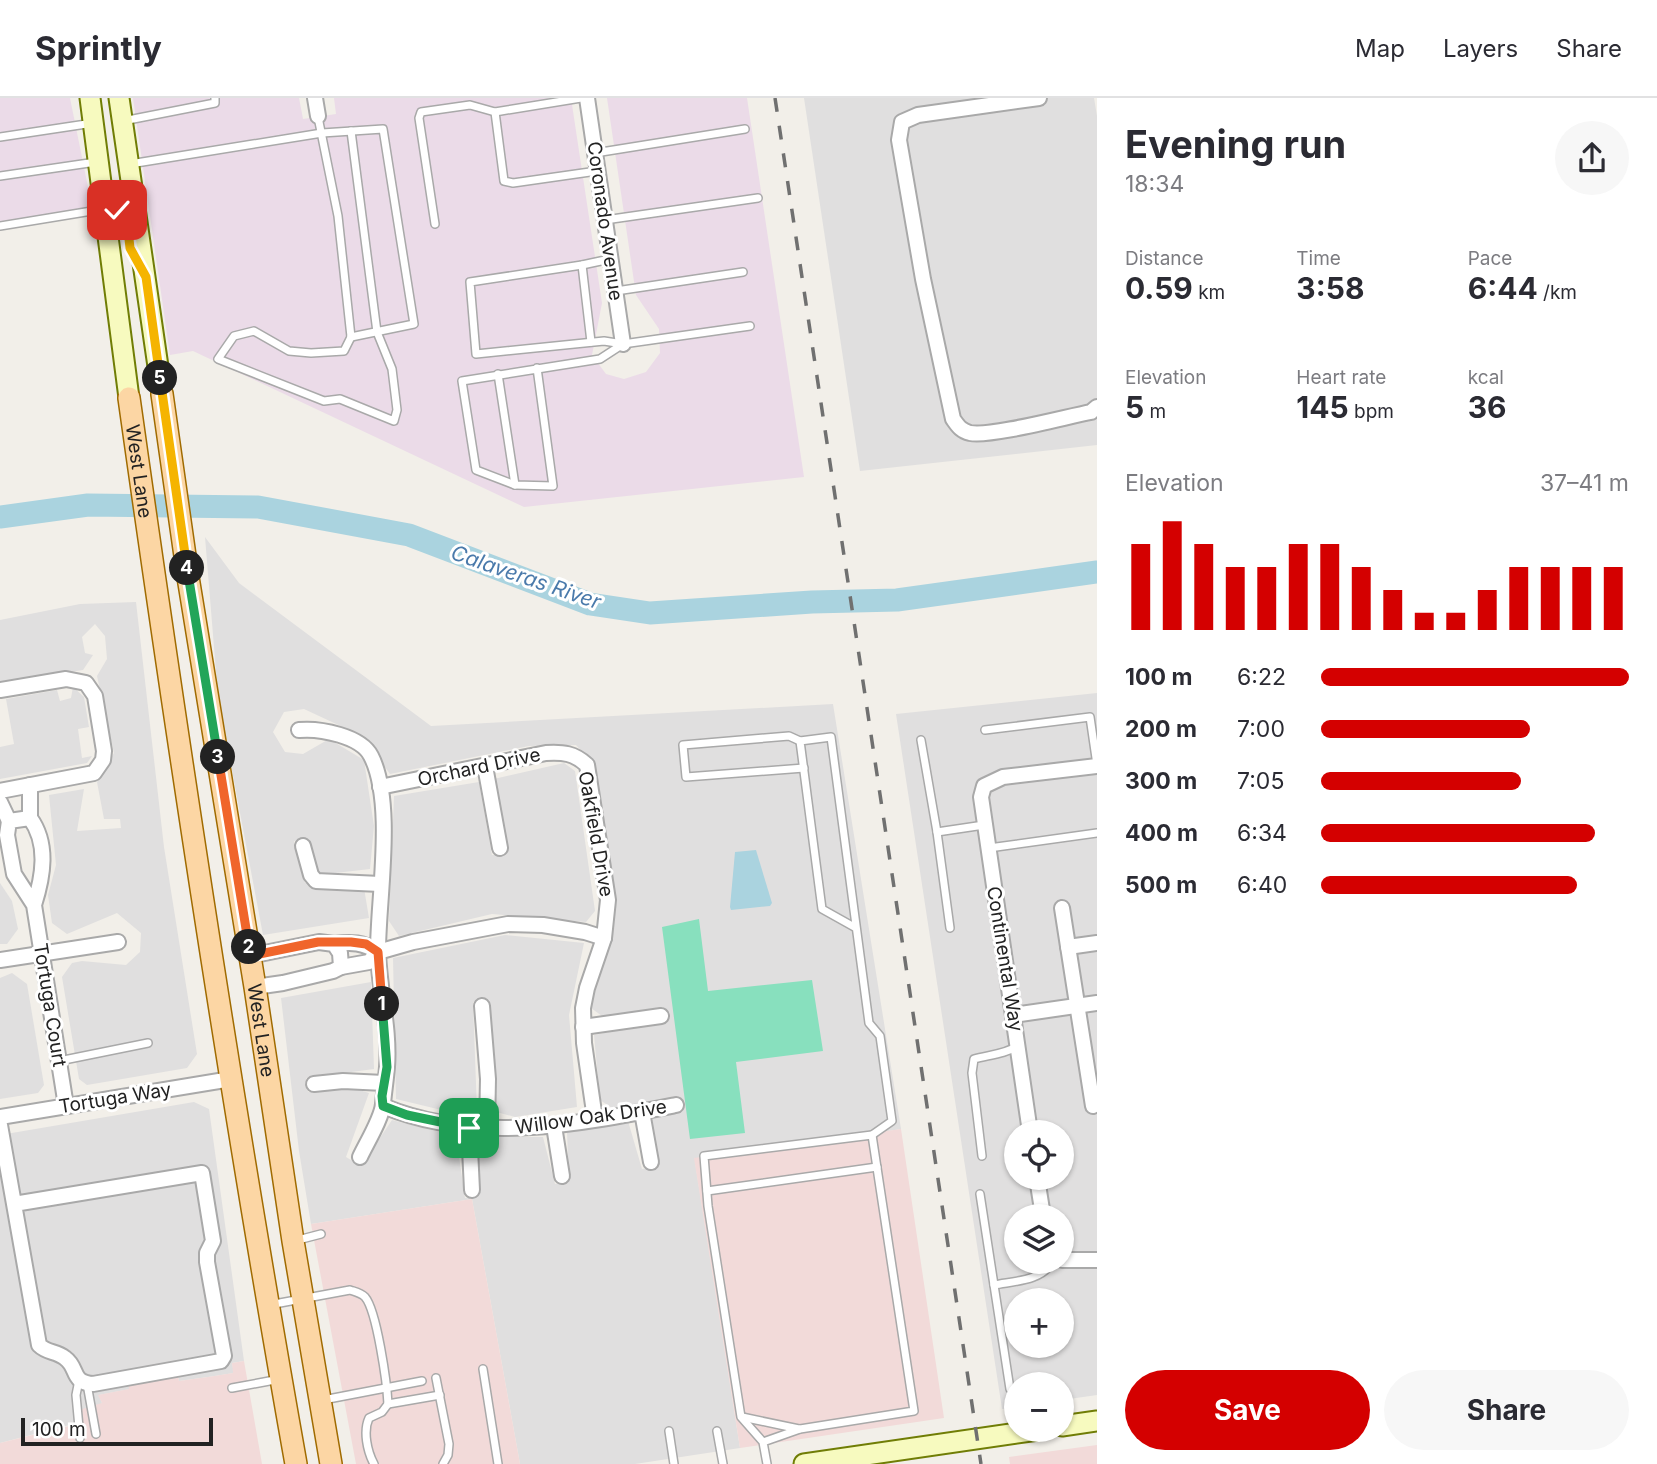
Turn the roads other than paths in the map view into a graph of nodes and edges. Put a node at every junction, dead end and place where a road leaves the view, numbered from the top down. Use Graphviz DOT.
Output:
graph roads {
  1 [pos="90,98"];
  2 [pos="98,98"];
  3 [pos="119,98"];
  4 [pos="190,98"];
  5 [pos="215,98"];
  6 [pos="315,98"];
  7 [pos="581,98"];
  8 [pos="587,98"];
  9 [pos="1039,98"];
  10 [pos="191,109"];
  11 [pos="495,112"];
  12 [pos="318,116"];
  13 [pos="122,121"];
  14 [pos="93,122"];
  15 [pos="745,129"];
  16 [pos="351,131"];
  17 [pos="322,134"];
  18 [pos="0,137"];
  19 [pos="596,153"];
  20 [pos="99,161"];
  21 [pos="129,164"];
  22 [pos="598,171"];
  23 [pos="0,176"];
  24 [pos="758,198"];
  25 [pos="105,209"];
  26 [pos="605,220"];
  27 [pos="435,224"];
  28 [pos="0,226"];
  29 [pos="611,258"];
  30 [pos="582,265"];
  31 [pos="743,272"];
  32 [pos="146,277"];
  33 [pos="616,291"];
  34 [pos="750,326"];
  35 [pos="377,332"];
  36 [pos="352,337"];
  37 [pos="591,342"];
  38 [pos="623,344"];
  39 [pos="537,368"];
  40 [pos="498,374"];
  41 [pos="162,394"];
  42 [pos="129,398"];
  43 [pos="1097,407"];
  44 [pos="515,485"];
  45 [pos="0,690"];
  46 [pos="1094,717"];
  47 [pos="299,730"];
  48 [pos="985,730"];
  49 [pos="921,740"];
  50 [pos="800,741"];
  51 [pos="578,757"];
  52 [pos="485,766"];
  53 [pos="1097,766"];
  54 [pos="804,768"];
  55 [pos="30,785"];
  56 [pos="380,787"];
  57 [pos="0,790"];
  58 [pos="0,802"];
  59 [pos="30,818"];
  60 [pos="9,821"];
  61 [pos="984,825"];
  62 [pos="937,832"];
  63 [pos="1097,833"];
  64 [pos="303,846"];
  65 [pos="500,848"];
  66 [pos="988,848"];
  67 [pos="380,884"];
  68 [pos="34,905"];
  69 [pos="1062,908"];
  70 [pos="856,928"];
  71 [pos="950,928"];
  72 [pos="604,938"];
  73 [pos="118,942"];
  74 [pos="1097,943"];
  75 [pos="334,944"];
  76 [pos="1068,947"];
  77 [pos="378,952"];
  78 [pos="42,953"];
  79 [pos="250,956"];
  80 [pos="0,960"];
  81 [pos="341,967"];
  82 [pos="256,987"];
  83 [pos="1097,1003"];
  84 [pos="482,1006"];
  85 [pos="1078,1006"];
  86 [pos="1013,1015"];
  87 [pos="661,1016"];
  88 [pos="583,1027"];
  89 [pos="148,1043"];
  90 [pos="1018,1045"];
  91 [pos="59,1061"];
  92 [pos="1092,1068"];
  93 [pos="231,1079"];
  94 [pos="384,1083"];
  95 [pos="314,1084"];
  96 [pos="676,1105"];
  97 [pos="66,1106"];
  98 [pos="383,1106"];
  99 [pos="1093,1106"];
  100 [pos="642,1112"];
  101 [pos="0,1117"];
  102 [pos="595,1119"];
  103 [pos="1028,1120"];
  104 [pos="0,1125"];
  105 [pos="554,1126"];
  106 [pos="469,1128"];
  107 [pos="487,1128"];
  108 [pos="872,1135"];
  109 [pos="982,1156"];
  110 [pos="360,1157"];
  111 [pos="650,1162"];
  112 [pos="877,1167"];
  113 [pos="562,1176"];
  114 [pos="472,1190"];
  115 [pos="707,1191"];
  116 [pos="980,1194"];
  117 [pos="14,1204"];
  118 [pos="321,1234"];
  119 [pos="293,1241"];
  120 [pos="1074,1260"];
  121 [pos="1097,1260"];
  122 [pos="1042,1274"];
  123 [pos="994,1285"];
  124 [pos="303,1299"];
  125 [pos="269,1305"];
  126 [pos="483,1369"];
  127 [pos="1007,1372"];
  128 [pos="436,1378"];
  129 [pos="281,1379"];
  130 [pos="422,1381"];
  131 [pos="83,1382"];
  132 [pos="232,1388"];
  133 [pos="387,1388"];
  134 [pos="440,1395"];
  135 [pos="320,1401"];
  136 [pos="388,1404"];
  137 [pos="741,1417"];
  138 [pos="1097,1421"];
  139 [pos="1074,1424"];
  140 [pos="800,1429"];
  141 [pos="717,1431"];
  142 [pos="669,1432"];
  143 [pos="96,1434"];
  144 [pos="1004,1435"];
  145 [pos="80,1438"];
  146 [pos="763,1442"];
  147 [pos="296,1464"];
  148 [pos="331,1464"];
  149 [pos="374,1464"];
  150 [pos="443,1464"];
  151 [pos="498,1464"];
  152 [pos="674,1464"];
  153 [pos="723,1464"];
  154 [pos="766,1464"];
  155 [pos="804,1464"];
  1 -- 14 [label="main road, West Lane"];
  2 -- 21 [label="main road"];
  3 -- 13 [label="main road, West Lane"];
  4 -- 10 [label="lane"];
  5 -- 10 [label="lane"];
  6 -- 12 [label="street"];
  7 -- 11 [label="lane"];
  8 -- 19 [label="street, Coronado Avenue"];
  9 -- 43 [label="street"];
  10 -- 13 [label="lane"];
  11 -- 22 [label="lane"];
  11 -- 27 [label="lane"];
  12 -- 17 [label="lane"];
  13 -- 21 [label="main road, West Lane"];
  14 -- 18 [label="lane"];
  14 -- 20 [label="main road, West Lane"];
  15 -- 19 [label="lane"];
  16 -- 17 [label="lane"];
  16 -- 35 [label="lane"];
  16 -- 35 [label="lane"];
  17 -- 21 [label="lane"];
  17 -- 36 [label="lane"];
  19 -- 22 [label="street, Coronado Avenue"];
  20 -- 23 [label="lane"];
  20 -- 25 [label="main road, West Lane"];
  21 -- 32 [label="main road, West Lane"];
  22 -- 26 [label="street, Coronado Avenue"];
  24 -- 26 [label="lane"];
  25 -- 28 [label="lane"];
  25 -- 32 [label="main road"];
  25 -- 42 [label="main road, West Lane"];
  26 -- 29 [label="street, Coronado Avenue"];
  29 -- 30 [label="lane"];
  29 -- 33 [label="street, Coronado Avenue"];
  30 -- 37 [label="lane"];
  30 -- 37 [label="lane"];
  31 -- 33 [label="lane"];
  32 -- 41 [label="main road, West Lane"];
  33 -- 38 [label="street, Coronado Avenue"];
  34 -- 38 [label="lane"];
  35 -- 36 [label="lane"];
  35 -- 36 [label="lane"];
  37 -- 38 [label="lane"];
  38 -- 39 [label="lane"];
  39 -- 40 [label="lane"];
  39 -- 44 [label="lane"];
  40 -- 44 [label="lane"];
  40 -- 44 [label="lane"];
  41 -- 79 [label="main road, West Lane"];
  42 -- 93 [label="main road, West Lane"];
  45 -- 55 [label="street"];
  46 -- 48 [label="lane"];
  46 -- 53 [label="lane"];
  47 -- 56 [label="street"];
  49 -- 62 [label="lane"];
  50 -- 54 [label="lane"];
  50 -- 54 [label="lane"];
  50 -- 70 [label="lane"];
  51 -- 52 [label="street, Orchard Drive"];
  51 -- 72 [label="street, Oakfield Drive"];
  52 -- 56 [label="street, Orchard Drive"];
  52 -- 65 [label="street"];
  53 -- 61 [label="street, Continental Way"];
  54 -- 70 [label="lane"];
  55 -- 57 [label="street"];
  55 -- 59 [label="street, Tortuga Court"];
  56 -- 67 [label="street"];
  58 -- 60 [label="street"];
  59 -- 60 [label="street"];
  59 -- 68 [label="street, Tortuga Court"];
  60 -- 68 [label="street, Tortuga Court"];
  61 -- 62 [label="lane"];
  61 -- 66 [label="street, Continental Way"];
  62 -- 71 [label="lane"];
  63 -- 66 [label="lane"];
  64 -- 67 [label="street"];
  66 -- 86 [label="street, Continental Way"];
  67 -- 77 [label="street"];
  68 -- 78 [label="street, Tortuga Court"];
  69 -- 76 [label="street"];
  70 -- 108 [label="lane"];
  72 -- 77 [label="street"];
  72 -- 88 [label="street, Oakfield Drive"];
  73 -- 78 [label="street"];
  74 -- 76 [label="street"];
  75 -- 77 [label="street"];
  75 -- 79 [label="street"];
  75 -- 81 [label="street"];
  76 -- 85 [label="street"];
  77 -- 81 [label="street"];
  77 -- 94 [label="street"];
  78 -- 80 [label="street"];
  78 -- 91 [label="street, Tortuga Court"];
  79 -- 82 [label="main road, West Lane"];
  81 -- 82 [label="street"];
  82 -- 119 [label="main road, West Lane"];
  83 -- 85 [label="street"];
  84 -- 107 [label="street"];
  85 -- 86 [label="street"];
  85 -- 92 [label="street"];
  86 -- 90 [label="street, Continental Way"];
  87 -- 88 [label="street"];
  88 -- 102 [label="street, Oakfield Drive"];
  89 -- 91 [label="lane"];
  90 -- 103 [label="street, Continental Way"];
  90 -- 109 [label="lane"];
  91 -- 97 [label="street, Tortuga Court"];
  92 -- 99 [label="street"];
  93 -- 97 [label="street, Tortuga Way"];
  93 -- 125 [label="main road, West Lane"];
  94 -- 95 [label="street"];
  94 -- 98 [label="street"];
  96 -- 100 [label="street, Willow Oak Drive"];
  97 -- 101 [label="street, Tortuga Way"];
  98 -- 106 [label="street, Willow Oak Drive"];
  98 -- 110 [label="street"];
  100 -- 102 [label="street, Willow Oak Drive"];
  100 -- 111 [label="street"];
  102 -- 105 [label="street, Willow Oak Drive"];
  104 -- 117 [label="street"];
  105 -- 107 [label="street, Willow Oak Drive"];
  105 -- 113 [label="street"];
  106 -- 107 [label="street, Willow Oak Drive"];
  106 -- 114 [label="street"];
  108 -- 112 [label="lane"];
  108 -- 115 [label="lane"];
  112 -- 115 [label="lane"];
  112 -- 140 [label="lane"];
  115 -- 137 [label="lane"];
  116 -- 123 [label="lane"];
  117 -- 131 [label="street"];
  117 -- 131 [label="street"];
  118 -- 119 [label="lane"];
  119 -- 124 [label="main road, West Lane"];
  120 -- 121 [label="street"];
  122 -- 123 [label="lane"];
  123 -- 127 [label="lane"];
  124 -- 125 [label="lane"];
  124 -- 133 [label="lane"];
  124 -- 135 [label="main road, West Lane"];
  125 -- 129 [label="main road, West Lane"];
  126 -- 151 [label="lane"];
  128 -- 134 [label="lane"];
  129 -- 132 [label="lane"];
  129 -- 147 [label="main road, West Lane"];
  130 -- 133 [label="lane"];
  131 -- 143 [label="lane"];
  131 -- 145 [label="lane"];
  133 -- 135 [label="lane"];
  133 -- 136 [label="lane"];
  134 -- 136 [label="lane"];
  134 -- 150 [label="lane"];
  135 -- 148 [label="main road, West Lane"];
  136 -- 149 [label="lane"];
  137 -- 140 [label="lane"];
  137 -- 146 [label="lane"];
  138 -- 139 [label="main road"];
  140 -- 146 [label="lane"];
  141 -- 153 [label="lane"];
  142 -- 152 [label="lane"];
  144 -- 155 [label="main road"];
  146 -- 154 [label="lane"];
}
